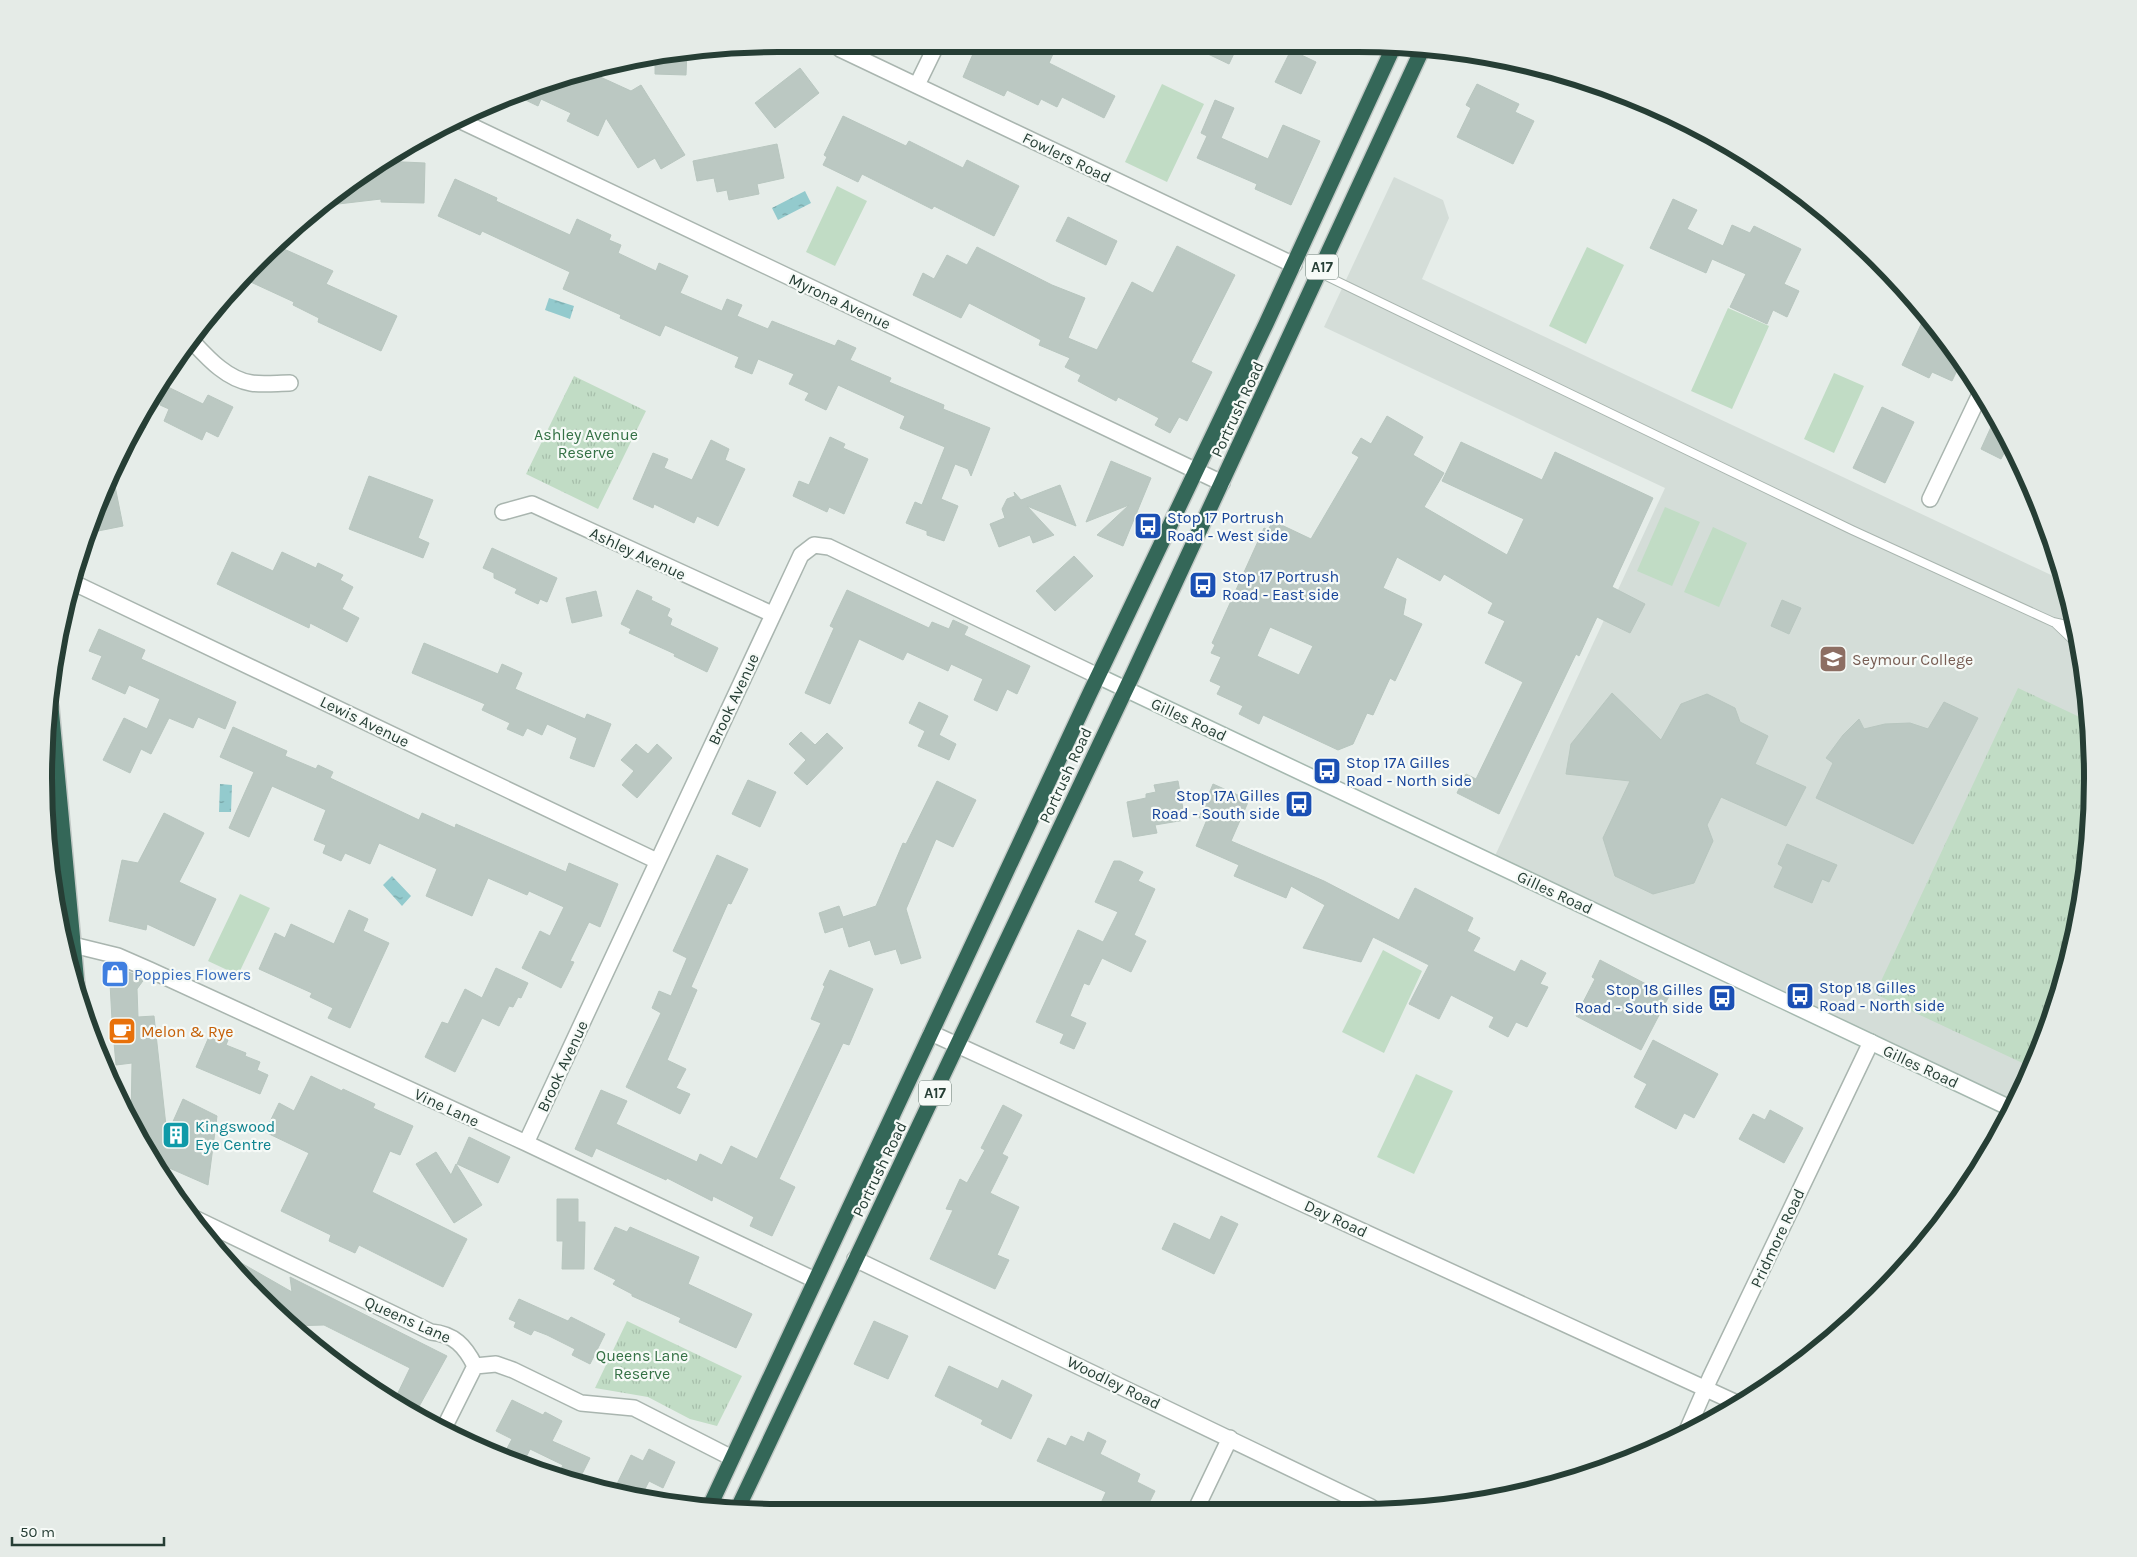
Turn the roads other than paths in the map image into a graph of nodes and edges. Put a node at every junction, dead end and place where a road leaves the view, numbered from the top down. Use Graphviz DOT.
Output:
graph roads {
  1 [pos="846,52"];
  2 [pos="933,52"];
  3 [pos="1391,53"];
  4 [pos="1420,56"];
  5 [pos="917,85"];
  6 [pos="466,123"];
  7 [pos="1294,265"];
  8 [pos="1320,273"];
  9 [pos="197,346"];
  10 [pos="290,383"];
  11 [pos="1977,400"];
  12 [pos="1198,471"];
  13 [pos="1222,483"];
  14 [pos="1930,499"];
  15 [pos="503,512"];
  16 [pos="79,585"];
  17 [pos="772,614"];
  18 [pos="2053,622"];
  19 [pos="2068,626"];
  20 [pos="2071,639"];
  21 [pos="1098,676"];
  22 [pos="1126,689"];
  23 [pos="53,743"];
  24 [pos="657,861"];
  25 [pos="65,914"];
  26 [pos="70,938"];
  27 [pos="73,945"];
  28 [pos="74,952"];
  29 [pos="931,1033"];
  30 [pos="1870,1042"];
  31 [pos="958,1044"];
  32 [pos="2006,1106"];
  33 [pos="526,1143"];
  34 [pos="205,1222"];
  35 [pos="855,1258"];
  36 [pos="816,1280"];
  37 [pos="475,1366"];
  38 [pos="1706,1388"];
  39 [pos="1732,1400"];
  40 [pos="446,1424"];
  41 [pos="1690,1425"];
  42 [pos="1230,1438"];
  43 [pos="732,1458"];
  44 [pos="711,1501"];
  45 [pos="740,1503"];
  46 [pos="1198,1504"];
  47 [pos="1363,1504"];
  1 -- 5 [label="street, Fowlers Road"];
  2 -- 5 [label="street"];
  3 -- 7 [label="highway, Portrush Road / A17"];
  4 -- 8 [label="highway, Portrush Road / A17"];
  5 -- 7 [label="street, Fowlers Road"];
  6 -- 12 [label="street, Myrona Avenue"];
  7 -- 12 [label="highway, Portrush Road / A17"];
  8 -- 13 [label="highway, Portrush Road / A17"];
  8 -- 18 [label="lane"];
  9 -- 10 [label="street"];
  11 -- 14 [label="street"];
  12 -- 13 [label="street, Myrona Avenue"];
  12 -- 21 [label="highway, Portrush Road / A17"];
  13 -- 22 [label="highway, Portrush Road / A17"];
  15 -- 17 [label="street, Ashley Avenue"];
  16 -- 24 [label="street, Lewis Avenue"];
  17 -- 21 [label="street, Brook Avenue"];
  17 -- 24 [label="street, Brook Avenue"];
  18 -- 19 [label="lane"];
  18 -- 20 [label="lane"];
  21 -- 22 [label="street, Gilles Road"];
  21 -- 29 [label="highway, Portrush Road / A17"];
  22 -- 30 [label="street, Gilles Road"];
  22 -- 31 [label="highway, Portrush Road / A17"];
  23 -- 25 [label="highway"];
  24 -- 33 [label="street, Brook Avenue"];
  26 -- 27 [label="highway"];
  27 -- 28 [label="highway"];
  27 -- 33 [label="street, Vine Lane"];
  29 -- 31 [label="street, Day Road"];
  29 -- 36 [label="highway, Portrush Road / A17"];
  30 -- 32 [label="street, Gilles Road"];
  30 -- 38 [label="street, Pridmore Road"];
  31 -- 35 [label="highway, Portrush Road / A17"];
  31 -- 38 [label="street, Day Road"];
  33 -- 36 [label="street, Vine Lane"];
  34 -- 37 [label="street, Queens Lane"];
  35 -- 42 [label="street, Woodley Road"];
  35 -- 45 [label="highway, Portrush Road / A17"];
  36 -- 43 [label="highway, Portrush Road / A17"];
  37 -- 40 [label="street"];
  37 -- 43 [label="street"];
  38 -- 39 [label="street, Day Road"];
  38 -- 41 [label="street, Pridmore Road"];
  42 -- 46 [label="street"];
  42 -- 47 [label="street, Woodley Road"];
  43 -- 44 [label="highway, Portrush Road / A17"];
}
